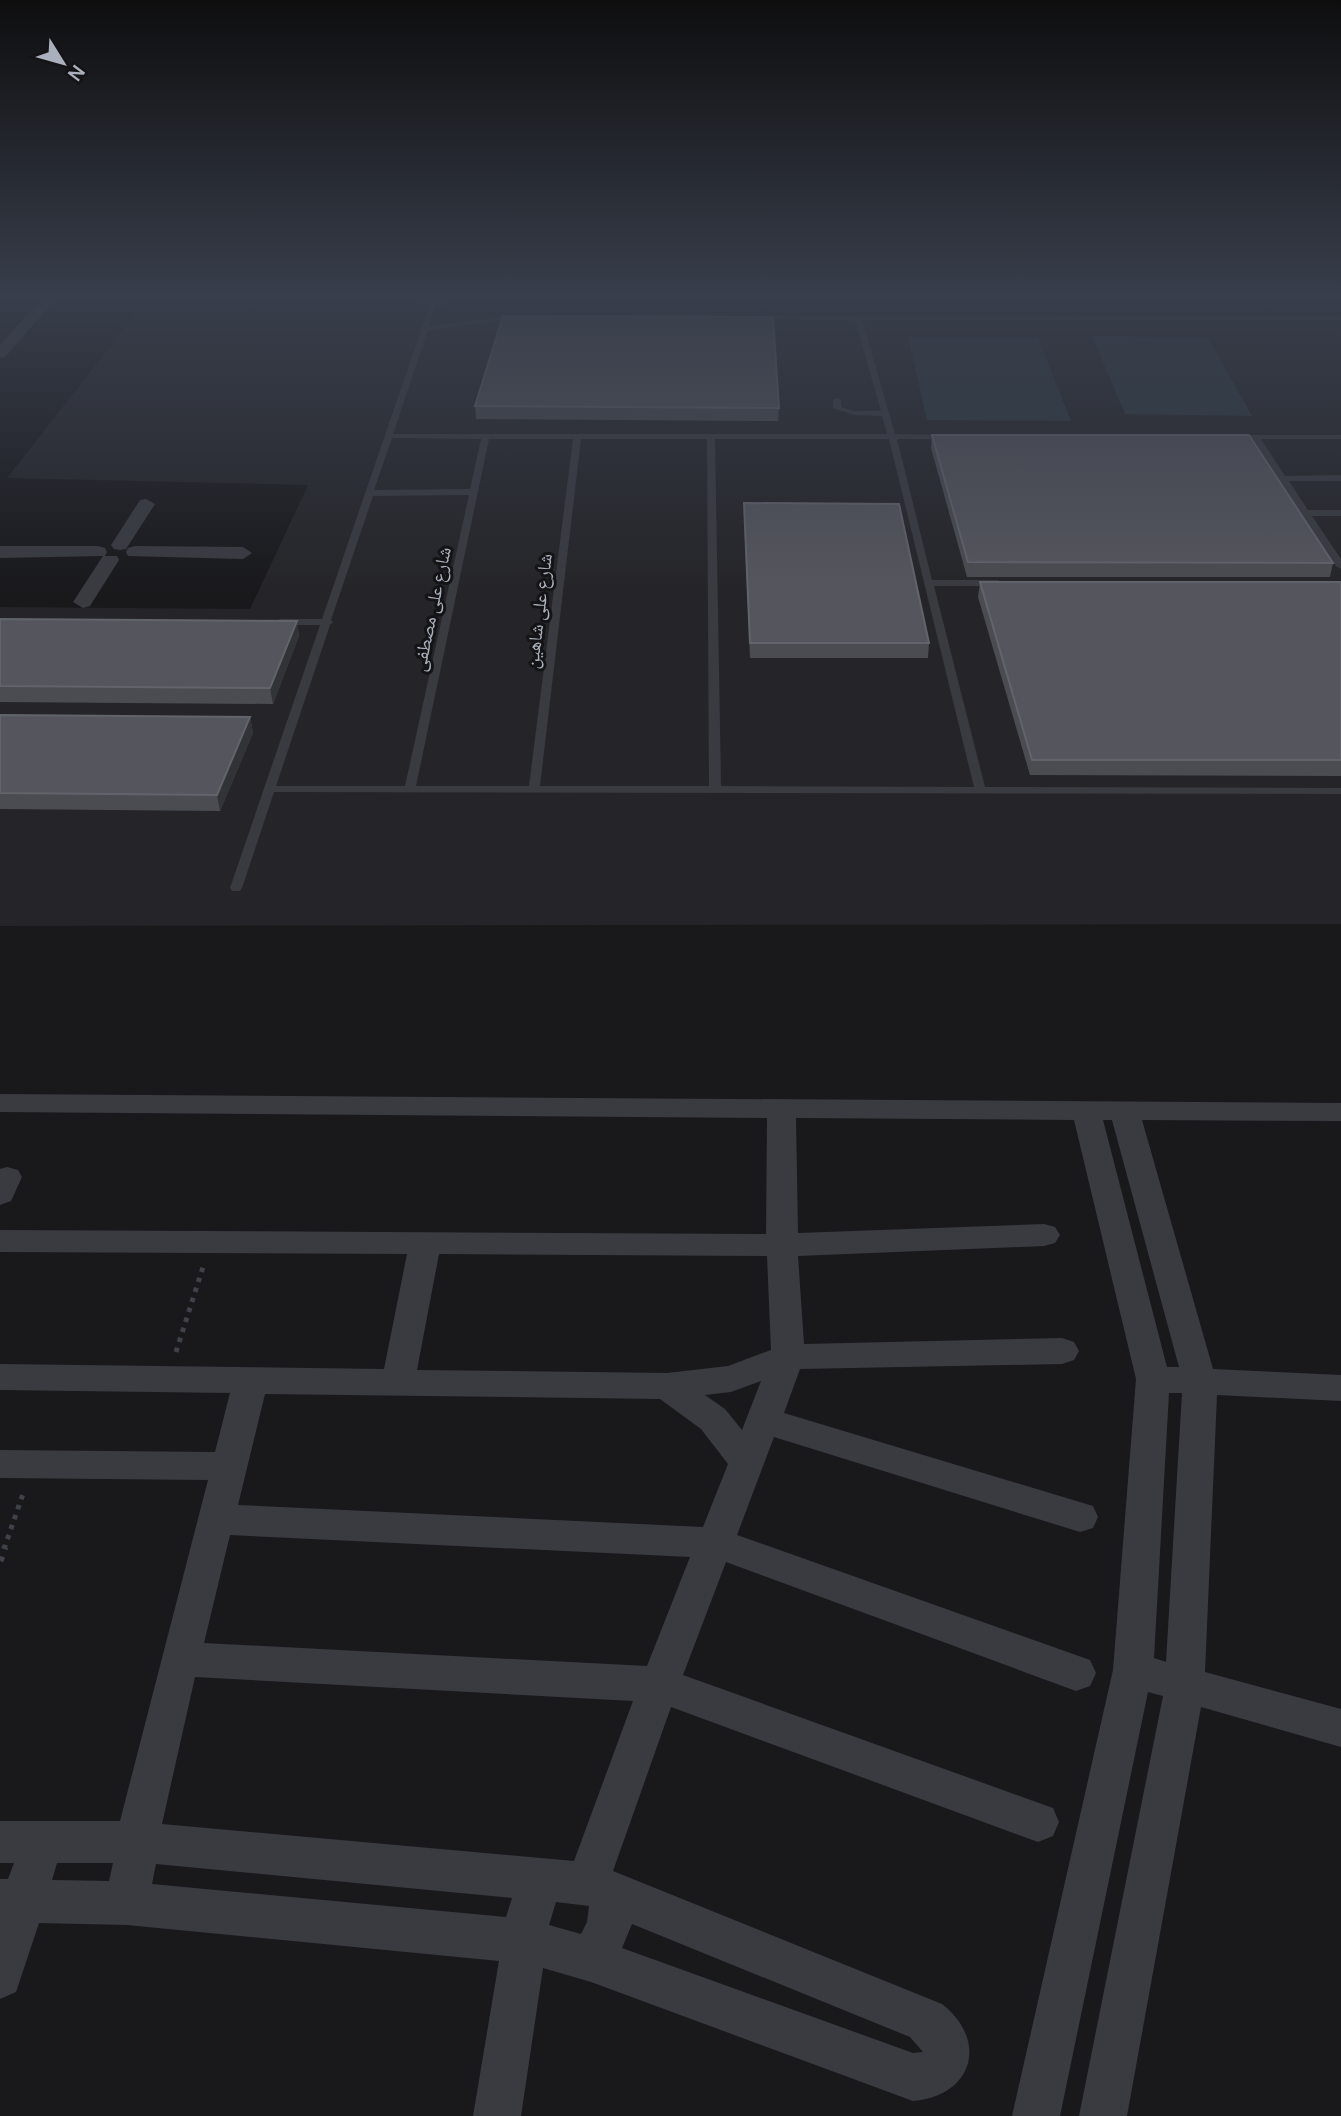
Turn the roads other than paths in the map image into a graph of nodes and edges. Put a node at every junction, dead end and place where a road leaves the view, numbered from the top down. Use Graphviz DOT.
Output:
graph roads {
  1 [pos="404,393"];
  2 [pos="879,393"];
  3 [pos="837,400"];
  4 [pos="885,414"];
  5 [pos="390,436"];
  6 [pos="485,436"];
  7 [pos="577,436"];
  8 [pos="711,436"];
  9 [pos="892,437"];
  10 [pos="961,437"];
  11 [pos="1227,437"];
  12 [pos="1255,437"];
  13 [pos="1341,437"];
  14 [pos="1341,478"];
  15 [pos="1282,479"];
  16 [pos="473,492"];
  17 [pos="371,493"];
  18 [pos="146,504"];
  19 [pos="1306,513"];
  20 [pos="1341,513"];
  21 [pos="0,552"];
  22 [pos="116,552"];
  23 [pos="243,553"];
  24 [pos="1341,566"];
  25 [pos="929,583"];
  26 [pos="1012,583"];
  27 [pos="83,602"];
  28 [pos="273,622"];
  29 [pos="328,622"];
  30 [pos="272,789"];
  31 [pos="410,789"];
  32 [pos="534,789"];
  33 [pos="715,790"];
  34 [pos="980,790"];
  35 [pos="1341,791"];
  36 [pos="236,888"];
  37 [pos="0,1103"];
  38 [pos="781,1108"];
  39 [pos="1086,1109"];
  40 [pos="1124,1110"];
  41 [pos="1341,1112"];
  42 [pos="1044,1235"];
  43 [pos="0,1241"];
  44 [pos="425,1245"];
  45 [pos="782,1245"];
  46 [pos="1062,1351"];
  47 [pos="788,1357"];
  48 [pos="0,1377"];
  49 [pos="1153,1378"];
  50 [pos="251,1380"];
  51 [pos="398,1382"];
  52 [pos="1200,1382"];
  53 [pos="667,1386"];
  54 [pos="1341,1388"];
  55 [pos="763,1420"];
  56 [pos="747,1462"];
  57 [pos="17,1464"];
  58 [pos="231,1466"];
  59 [pos="1080,1517"];
  60 [pos="218,1519"];
  61 [pos="716,1543"];
  62 [pos="180,1659"];
  63 [pos="1133,1670"];
  64 [pos="1076,1673"];
  65 [pos="1185,1684"];
  66 [pos="659,1685"];
  67 [pos="1341,1728"];
  68 [pos="1038,1822"];
  69 [pos="21,1842"];
  70 [pos="138,1842"];
  71 [pos="582,1885"];
  72 [pos="12,1901"];
  73 [pos="127,1903"];
  74 [pos="527,1941"];
  75 [pos="591,1959"];
  76 [pos="0,1976"];
  77 [pos="497,2116"];
  78 [pos="1036,2116"];
  79 [pos="1103,2116"];
  1 -- 5 [label="lane"];
  2 -- 4 [label="lane"];
  3 -- 4 [label="lane"];
  4 -- 9 [label="lane"];
  5 -- 6 [label="lane"];
  5 -- 17 [label="lane"];
  6 -- 7 [label="lane"];
  6 -- 16 [label="lane, شارع على مصطفى"];
  7 -- 8 [label="lane"];
  7 -- 32 [label="lane, شارع على شاهين"];
  8 -- 9 [label="lane"];
  8 -- 33 [label="lane"];
  9 -- 10 [label="lane"];
  9 -- 25 [label="lane"];
  11 -- 12 [label="lane"];
  12 -- 13 [label="lane"];
  12 -- 15 [label="lane"];
  14 -- 15 [label="lane"];
  15 -- 19 [label="lane"];
  16 -- 17 [label="lane"];
  16 -- 31 [label="lane, شارع على مصطفى"];
  17 -- 29 [label="lane"];
  18 -- 22 [label="street"];
  19 -- 20 [label="lane"];
  19 -- 24 [label="lane"];
  21 -- 22 [label="street"];
  22 -- 23 [label="street"];
  22 -- 27 [label="street"];
  25 -- 26 [label="lane"];
  25 -- 34 [label="lane"];
  28 -- 29 [label="lane"];
  29 -- 30 [label="lane"];
  30 -- 31 [label="lane"];
  30 -- 36 [label="lane"];
  31 -- 32 [label="lane"];
  32 -- 33 [label="lane"];
  33 -- 34 [label="lane"];
  34 -- 35 [label="lane"];
  37 -- 38 [label="street"];
  38 -- 39 [label="street"];
  38 -- 45 [label="street"];
  39 -- 40 [label="street"];
  39 -- 49 [label="street"];
  40 -- 41 [label="street"];
  40 -- 52 [label="street"];
  42 -- 45 [label="street"];
  43 -- 44 [label="street"];
  44 -- 45 [label="street"];
  44 -- 51 [label="street"];
  45 -- 47 [label="street"];
  46 -- 47 [label="street"];
  47 -- 53 [label="street"];
  47 -- 55 [label="street"];
  48 -- 50 [label="street"];
  49 -- 52 [label="street"];
  49 -- 63 [label="street"];
  50 -- 51 [label="street"];
  50 -- 58 [label="street"];
  51 -- 53 [label="street"];
  52 -- 54 [label="street"];
  52 -- 65 [label="street"];
  53 -- 56 [label="street"];
  55 -- 56 [label="street"];
  55 -- 59 [label="street"];
  56 -- 61 [label="street"];
  57 -- 58 [label="street"];
  58 -- 60 [label="street"];
  60 -- 61 [label="street"];
  60 -- 62 [label="street"];
  61 -- 64 [label="street"];
  61 -- 66 [label="street"];
  62 -- 66 [label="street"];
  62 -- 70 [label="street"];
  63 -- 65 [label="street"];
  63 -- 78 [label="street"];
  65 -- 67 [label="street"];
  65 -- 79 [label="street"];
  66 -- 68 [label="street"];
  66 -- 71 [label="street"];
  69 -- 70 [label="street"];
  69 -- 72 [label="street"];
  70 -- 71 [label="street"];
  70 -- 73 [label="street"];
  71 -- 74 [label="street"];
  71 -- 75 [label="street"];
  71 -- 75 [label="street"];
  72 -- 73 [label="street"];
  72 -- 76 [label="street"];
  73 -- 74 [label="street"];
  74 -- 75 [label="street"];
  74 -- 77 [label="street"];
}
